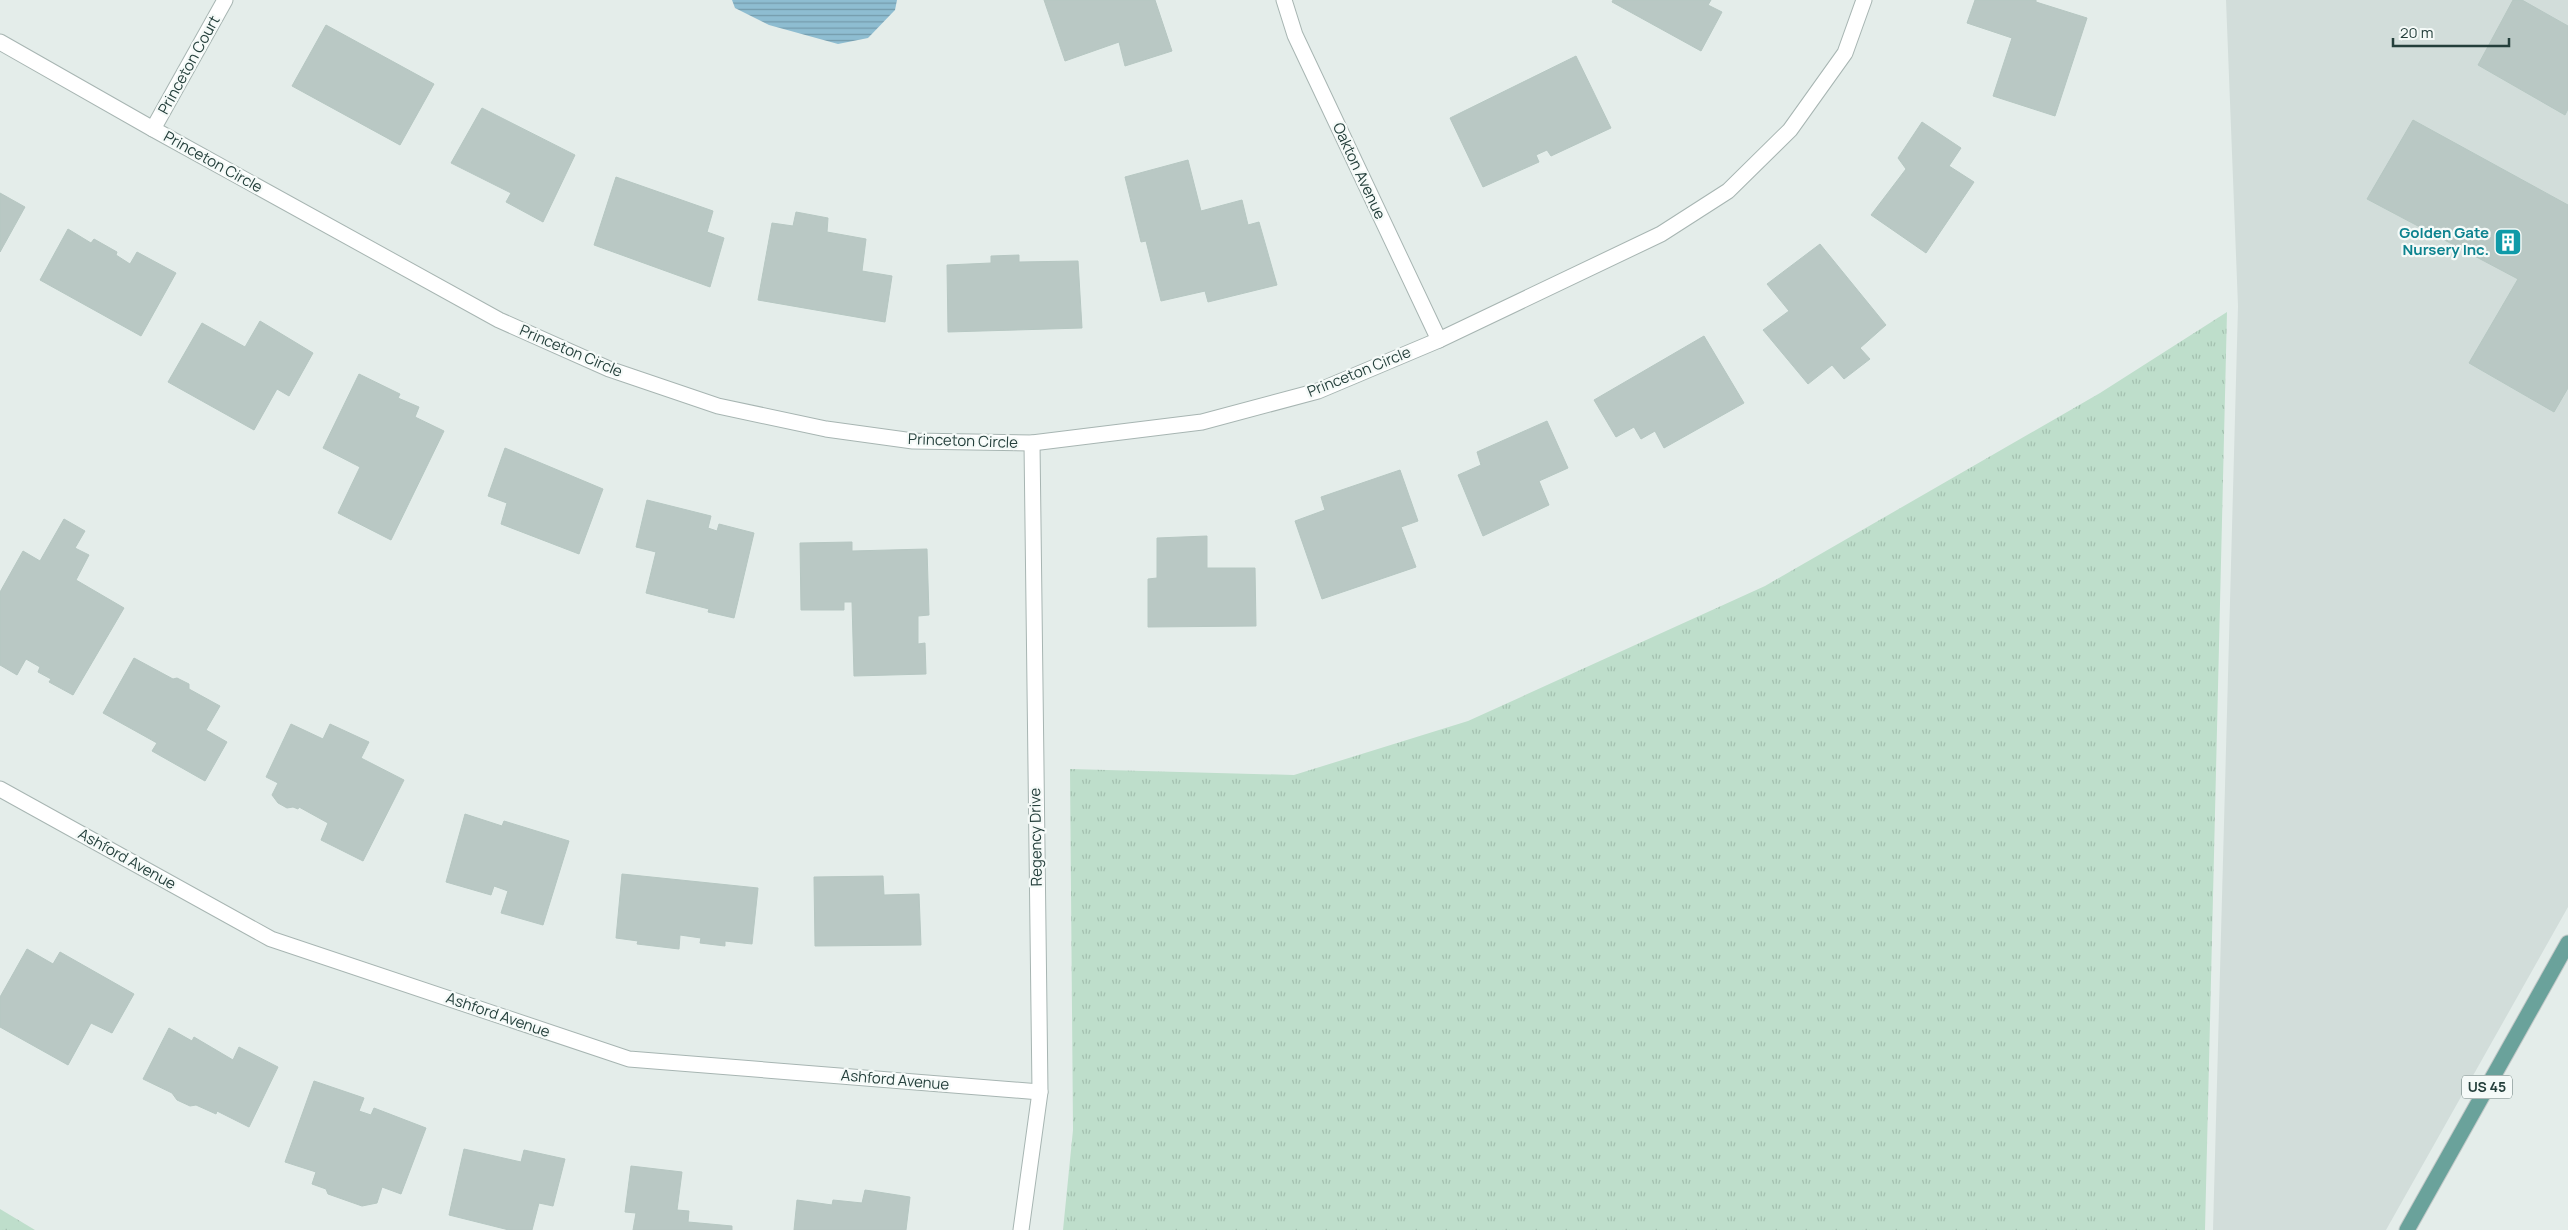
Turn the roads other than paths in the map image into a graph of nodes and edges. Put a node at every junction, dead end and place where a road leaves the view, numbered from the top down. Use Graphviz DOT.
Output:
graph roads {
  1 [pos="225,0"];
  2 [pos="1284,0"];
  3 [pos="1864,0"];
  4 [pos="0,42"];
  5 [pos="153,129"];
  6 [pos="1439,340"];
  7 [pos="1032,443"];
  8 [pos="0,789"];
  9 [pos="2568,943"];
  10 [pos="1040,1092"];
  11 [pos="1022,1230"];
  12 [pos="2406,1230"];
  1 -- 5 [label="street, Princeton Court"];
  2 -- 6 [label="street, Oakton Avenue"];
  3 -- 6 [label="street, Princeton Circle"];
  4 -- 5 [label="street, Princeton Circle"];
  5 -- 7 [label="street, Princeton Circle"];
  6 -- 7 [label="street, Princeton Circle"];
  7 -- 10 [label="street, Regency Drive"];
  8 -- 10 [label="street, Ashford Avenue"];
  9 -- 12 [label="main road, US 45"];
  10 -- 11 [label="street, Regency Drive"];
}
